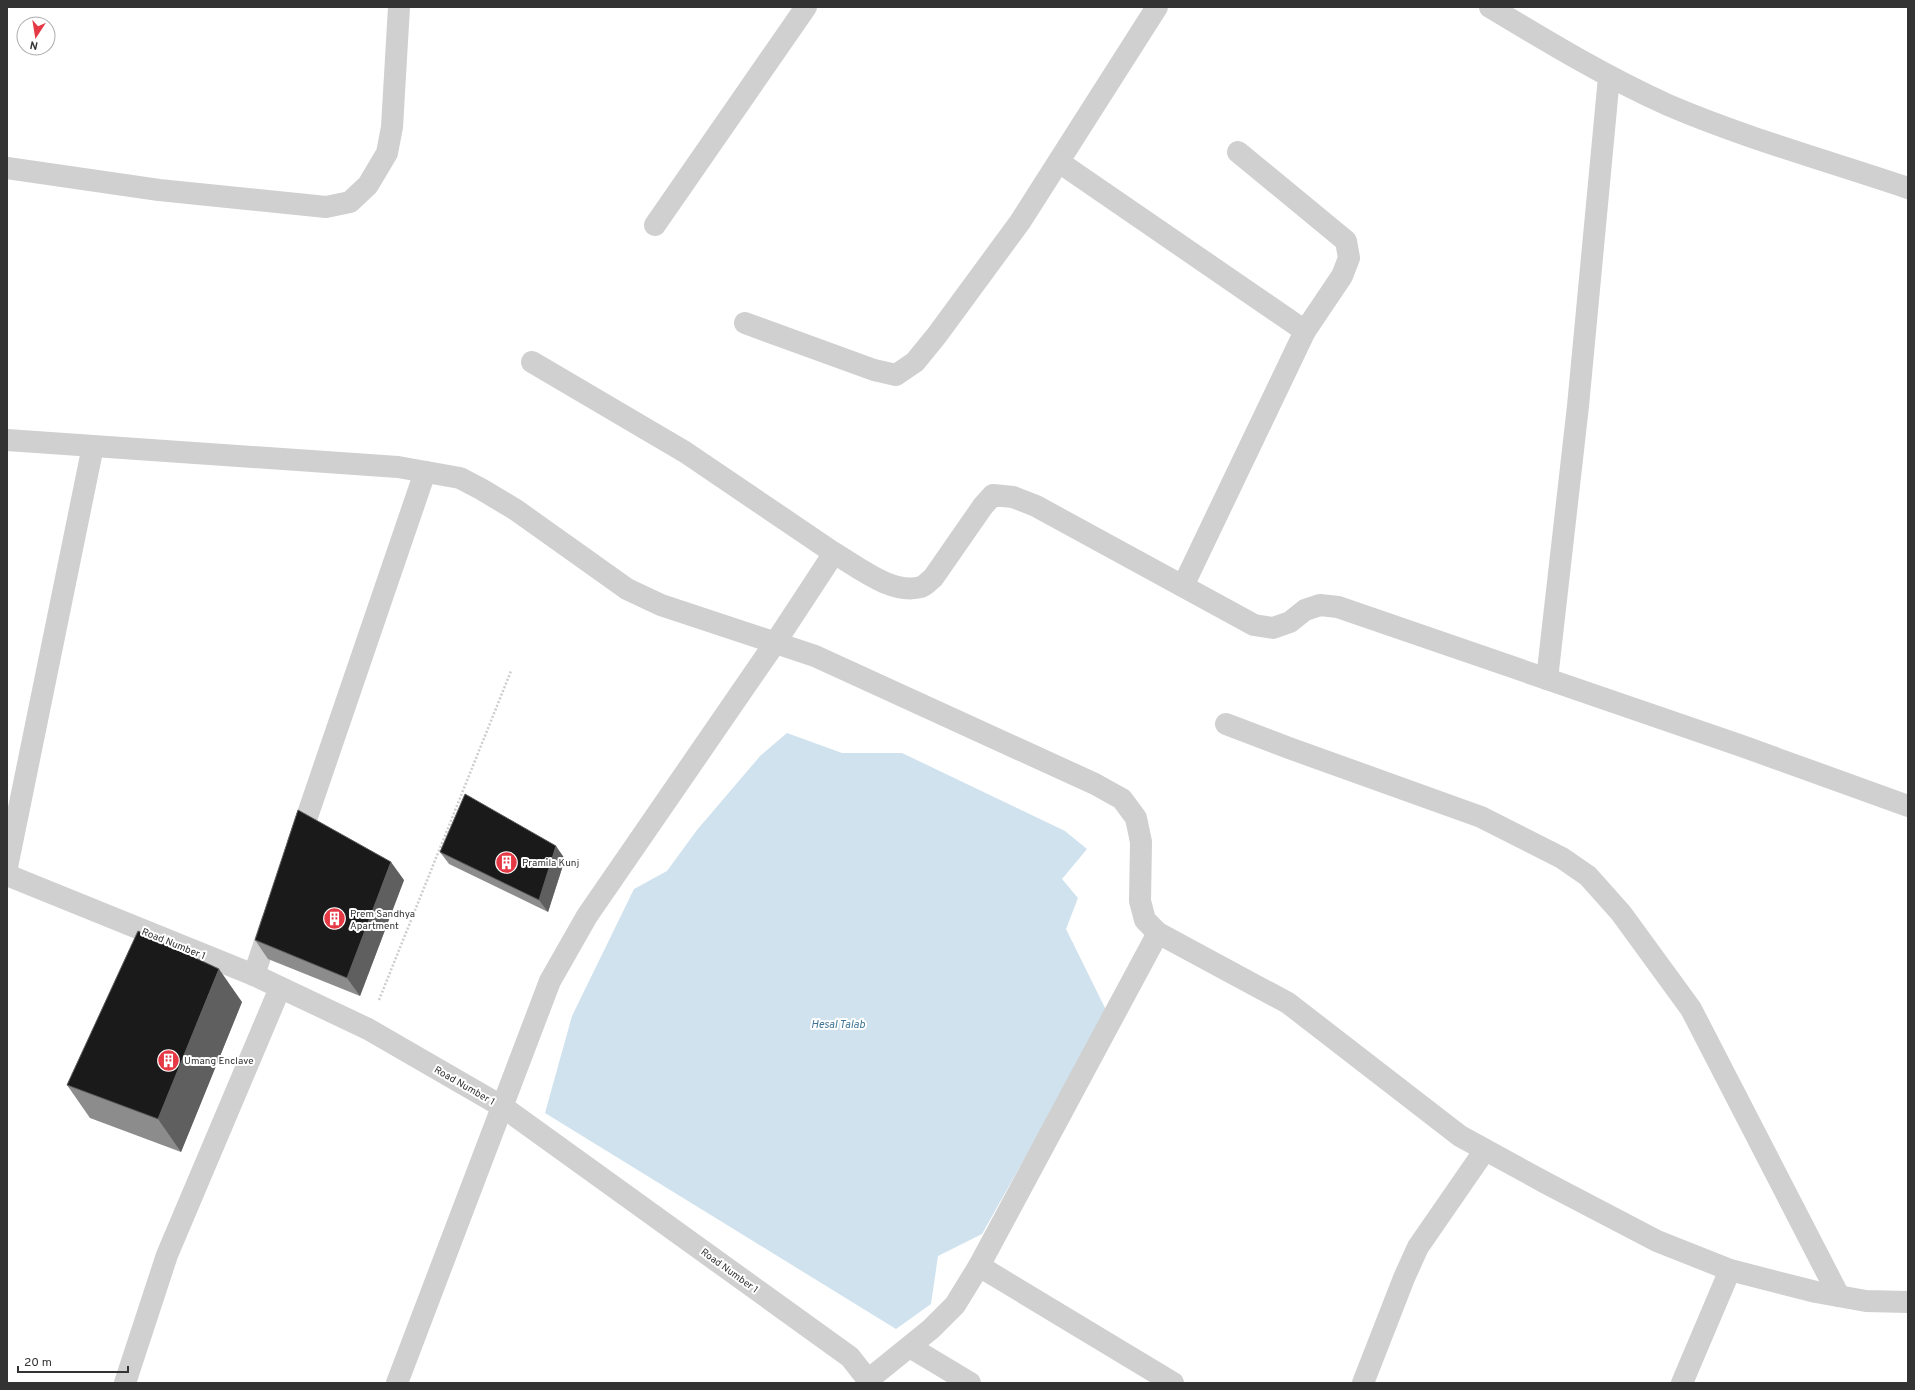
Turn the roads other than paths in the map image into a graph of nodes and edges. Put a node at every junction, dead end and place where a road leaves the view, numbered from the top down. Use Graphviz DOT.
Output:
graph roads {
  1 [pos="399,7"];
  2 [pos="806,7"];
  3 [pos="1157,7"];
  4 [pos="1496,9"];
  5 [pos="1609,77"];
  6 [pos="1238,152"];
  7 [pos="1059,162"];
  8 [pos="7,168"];
  9 [pos="1908,188"];
  10 [pos="654,225"];
  11 [pos="745,323"];
  12 [pos="1305,331"];
  13 [pos="532,362"];
  14 [pos="7,440"];
  15 [pos="93,446"];
  16 [pos="425,472"];
  17 [pos="834,553"];
  18 [pos="1183,586"];
  19 [pos="775,643"];
  20 [pos="1547,679"];
  21 [pos="1226,724"];
  22 [pos="1908,806"];
  23 [pos="291,863"];
  24 [pos="7,867"];
  25 [pos="7,875"];
  26 [pos="279,901"];
  27 [pos="1158,933"];
  28 [pos="254,975"];
  29 [pos="280,988"];
  30 [pos="504,1107"];
  31 [pos="1485,1150"];
  32 [pos="979,1266"];
  33 [pos="1730,1270"];
  34 [pos="1839,1296"];
  35 [pos="1908,1302"];
  36 [pos="910,1346"];
  37 [pos="868,1381"];
  38 [pos="125,1383"];
  39 [pos="397,1383"];
  40 [pos="970,1383"];
  41 [pos="1172,1383"];
  42 [pos="1364,1383"];
  43 [pos="1682,1383"];
  1 -- 8 [label="street"];
  2 -- 10 [label="street"];
  3 -- 7 [label="street"];
  4 -- 5 [label="street"];
  5 -- 9 [label="street"];
  5 -- 20 [label="street"];
  6 -- 12 [label="street"];
  7 -- 11 [label="street"];
  7 -- 12 [label="street"];
  12 -- 18 [label="street"];
  13 -- 17 [label="street"];
  14 -- 15 [label="street"];
  15 -- 16 [label="street"];
  15 -- 24 [label="street"];
  16 -- 19 [label="street"];
  16 -- 23 [label="street"];
  17 -- 18 [label="street"];
  17 -- 19 [label="street"];
  18 -- 20 [label="street"];
  19 -- 27 [label="street"];
  19 -- 30 [label="street"];
  20 -- 22 [label="street"];
  21 -- 34 [label="street"];
  25 -- 28 [label="street, Road Number 1"];
  26 -- 28 [label="street"];
  27 -- 31 [label="street"];
  27 -- 32 [label="street"];
  28 -- 29 [label="street, Road Number 1"];
  29 -- 30 [label="street, Road Number 1"];
  29 -- 38 [label="street"];
  30 -- 37 [label="street, Road Number 1"];
  30 -- 39 [label="street"];
  31 -- 33 [label="street"];
  31 -- 42 [label="street"];
  32 -- 36 [label="street"];
  32 -- 41 [label="street"];
  33 -- 34 [label="street"];
  33 -- 43 [label="street"];
  34 -- 35 [label="street"];
  36 -- 37 [label="street"];
  36 -- 40 [label="street"];
}
